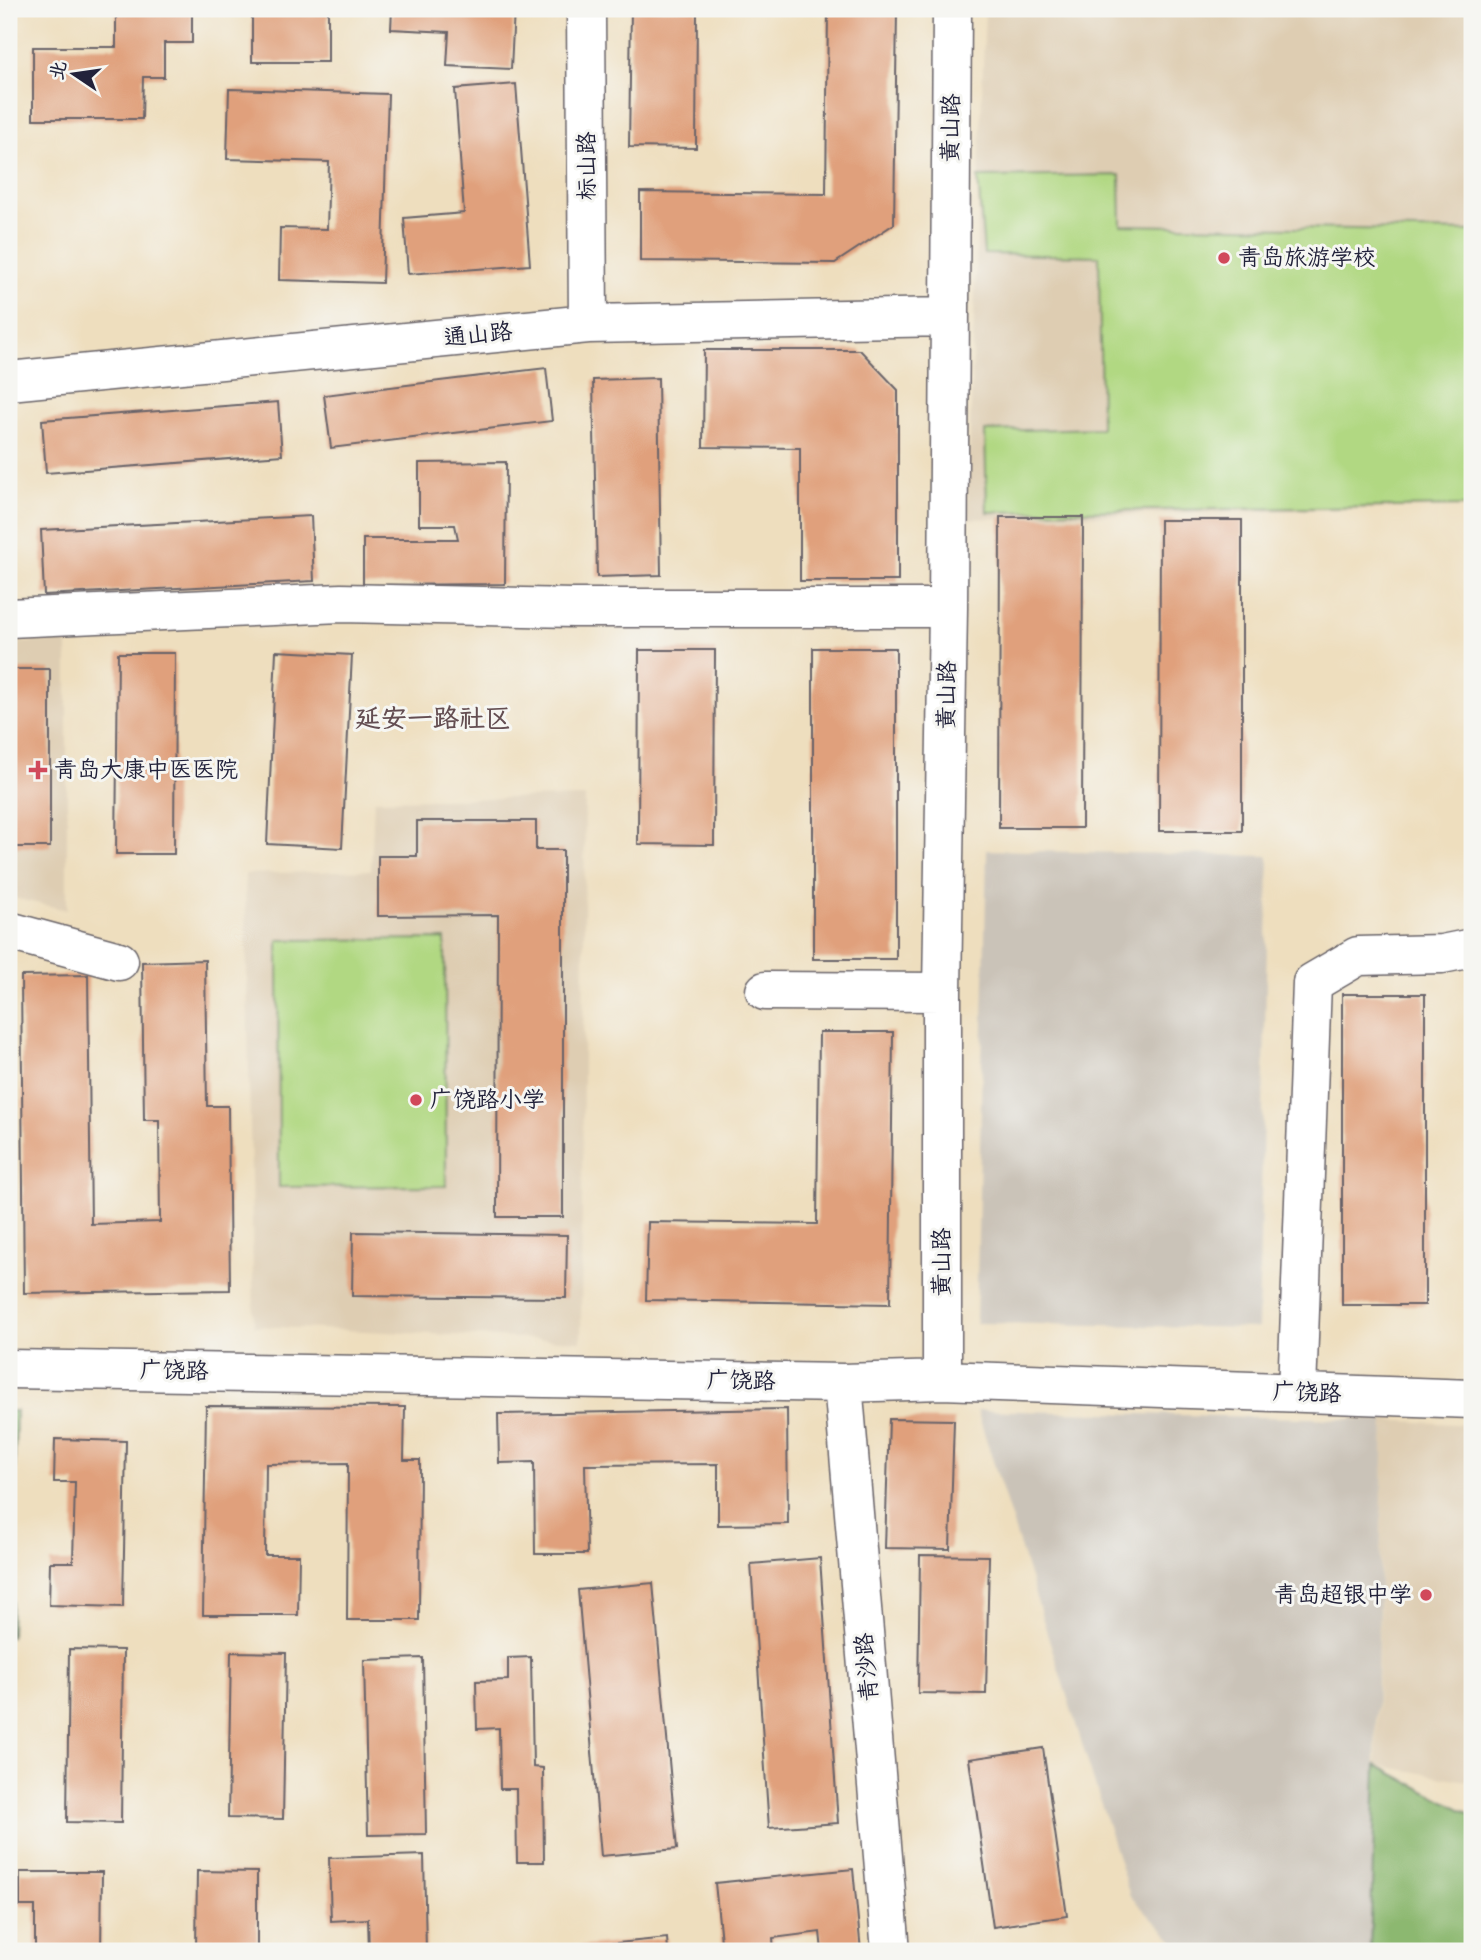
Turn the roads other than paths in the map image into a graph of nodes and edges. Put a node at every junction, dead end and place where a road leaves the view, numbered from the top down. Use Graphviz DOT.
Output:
graph roads {
  1 [pos="586,9"];
  2 [pos="952,9"];
  3 [pos="948,317"];
  4 [pos="588,324"];
  5 [pos="9,381"];
  6 [pos="948,608"];
  7 [pos="9,618"];
  8 [pos="9,931"];
  9 [pos="1472,948"];
  10 [pos="119,961"];
  11 [pos="765,991"];
  12 [pos="942,992"];
  13 [pos="9,1369"];
  14 [pos="942,1380"];
  15 [pos="843,1382"];
  16 [pos="1297,1392"];
  17 [pos="1472,1399"];
  18 [pos="891,1951"];
  1 -- 4 [label="street, 标山路"];
  2 -- 3 [label="street, 黄山路"];
  3 -- 4 [label="street, 通山路"];
  3 -- 6 [label="street, 黄山路"];
  4 -- 5 [label="street, 通山路"];
  6 -- 7 [label="street"];
  6 -- 12 [label="street, 黄山路"];
  8 -- 10 [label="street"];
  9 -- 16 [label="street"];
  11 -- 12 [label="street"];
  12 -- 14 [label="street, 黄山路"];
  13 -- 15 [label="street, 广饶路"];
  14 -- 15 [label="street, 广饶路"];
  14 -- 16 [label="street, 广饶路"];
  15 -- 18 [label="street, 青沙路"];
  16 -- 17 [label="street, 广饶路"];
}
